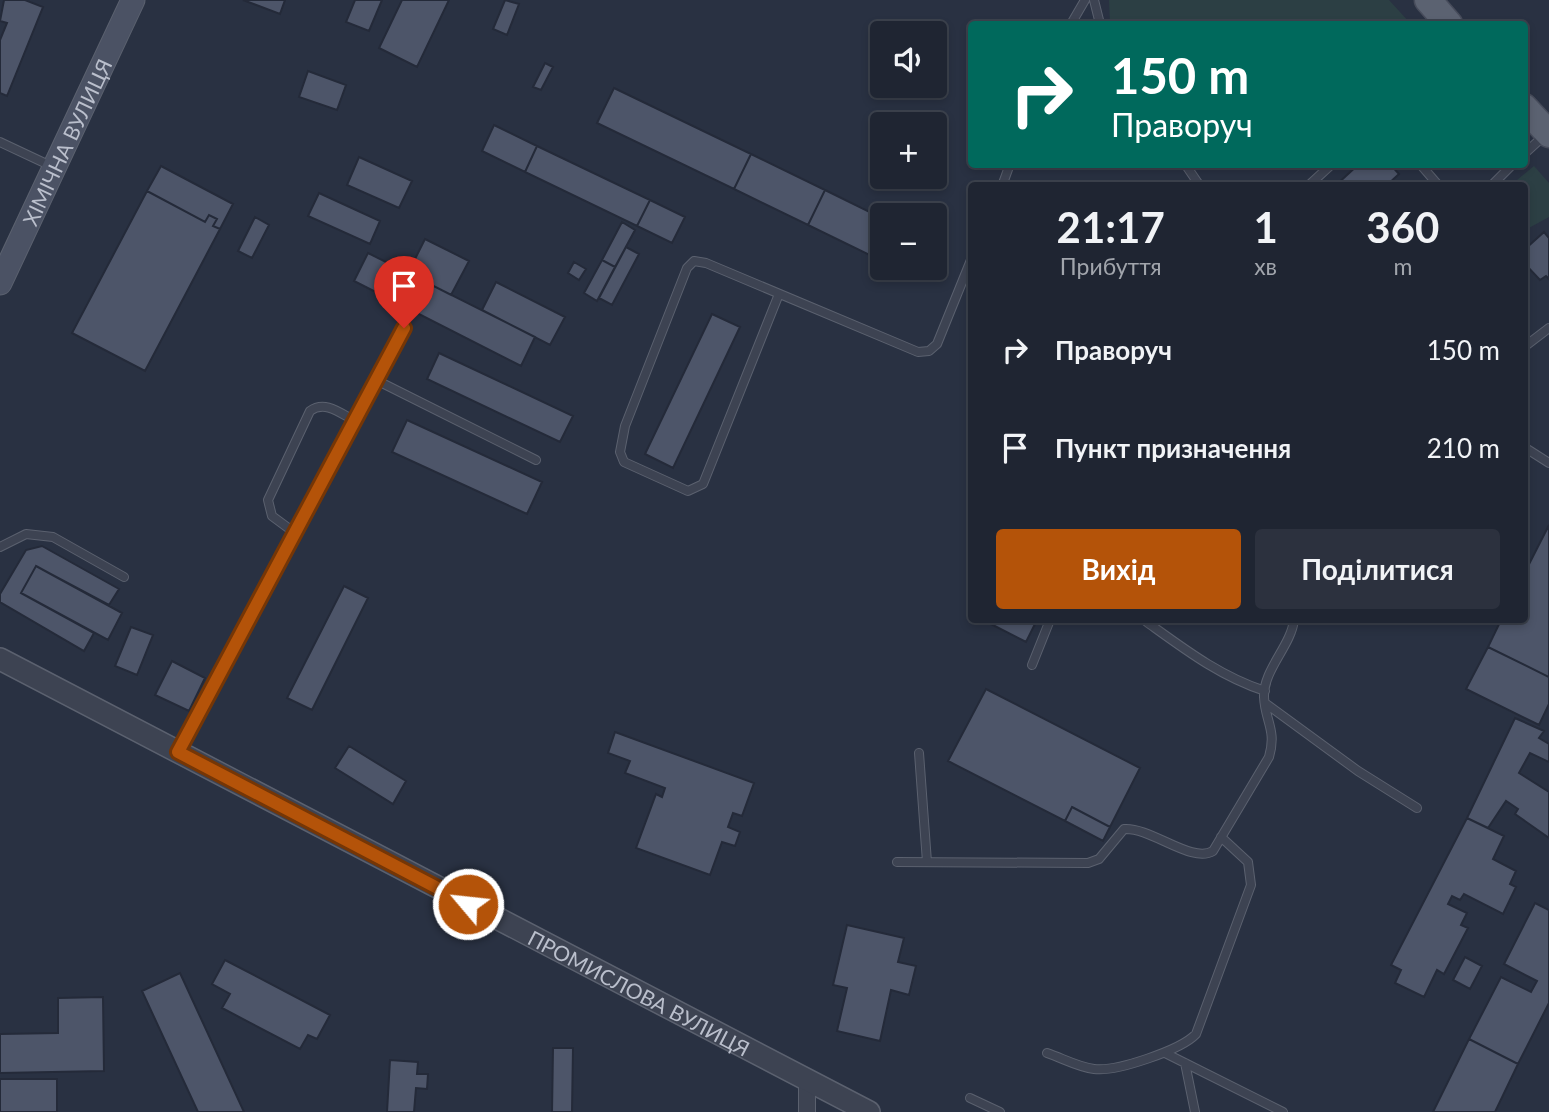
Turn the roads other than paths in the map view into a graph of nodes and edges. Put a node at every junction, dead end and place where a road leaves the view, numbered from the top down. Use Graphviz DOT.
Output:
graph roads {
  1 [pos="133,0"];
  2 [pos="1085,0"];
  3 [pos="1094,0"];
  4 [pos="1428,0"];
  5 [pos="1074,21"];
  6 [pos="1099,21"];
  7 [pos="1447,21"];
  8 [pos="1528,111"];
  9 [pos="1549,132"];
  10 [pos="0,142"];
  11 [pos="1528,150"];
  12 [pos="55,167"];
  13 [pos="1328,168"];
  14 [pos="1423,168"];
  15 [pos="1509,168"];
  16 [pos="1312,182"];
  17 [pos="1436,182"];
  18 [pos="1494,182"];
  19 [pos="968,267"];
  20 [pos="0,283"];
  21 [pos="779,294"];
  22 [pos="404,328"];
  23 [pos="1549,328"];
  24 [pos="1528,344"];
  25 [pos="376,380"];
  26 [pos="355,421"];
  27 [pos="1528,450"];
  28 [pos="536,460"];
  29 [pos="1549,463"];
  30 [pos="295,533"];
  31 [pos="0,547"];
  32 [pos="124,577"];
  33 [pos="1049,623"];
  34 [pos="1148,623"];
  35 [pos="1293,623"];
  36 [pos="0,659"];
  37 [pos="1032,665"];
  38 [pos="1265,691"];
  39 [pos="1265,703"];
  40 [pos="178,752"];
  41 [pos="919,753"];
  42 [pos="1417,808"];
  43 [pos="1222,836"];
  44 [pos="897,862"];
  45 [pos="928,862"];
  46 [pos="1047,1053"];
  47 [pos="1165,1054"];
  48 [pos="1185,1063"];
  49 [pos="807,1080"];
  50 [pos="970,1098"];
  51 [pos="807,1112"];
  52 [pos="869,1112"];
  53 [pos="1000,1112"];
  54 [pos="1195,1112"];
  55 [pos="1283,1112"];
  1 -- 12 [label="main road, ХІМІЧНА ВУЛИЦЯ"];
  2 -- 5 [label="lane"];
  3 -- 6 [label="lane"];
  4 -- 7 [label="main road"];
  8 -- 9 [label="main road"];
  9 -- 11 [label="lane"];
  10 -- 12 [label="lane"];
  12 -- 20 [label="main road, ХІМІЧНА ВУЛИЦЯ"];
  13 -- 16 [label="lane"];
  14 -- 17 [label="lane"];
  15 -- 18 [label="lane"];
  19 -- 21 [label="lane"];
  21 -- 21 [label="lane"];
  22 -- 25 [label="lane"];
  23 -- 24 [label="lane"];
  25 -- 26 [label="lane"];
  25 -- 28 [label="lane"];
  26 -- 30 [label="lane"];
  26 -- 30 [label="lane"];
  27 -- 29 [label="lane"];
  30 -- 40 [label="lane"];
  31 -- 32 [label="lane"];
  33 -- 37 [label="lane"];
  34 -- 38 [label="lane"];
  35 -- 38 [label="lane"];
  36 -- 40 [label="street, ПРОМИСЛОВА ВУЛИЦЯ"];
  38 -- 39 [label="lane"];
  39 -- 42 [label="lane"];
  39 -- 43 [label="lane"];
  40 -- 49 [label="street, ПРОМИСЛОВА ВУЛИЦЯ"];
  41 -- 45 [label="lane"];
  43 -- 45 [label="lane"];
  43 -- 47 [label="lane"];
  44 -- 45 [label="lane"];
  46 -- 47 [label="lane"];
  47 -- 48 [label="lane"];
  48 -- 54 [label="lane"];
  48 -- 55 [label="lane"];
  49 -- 51 [label="street"];
  49 -- 52 [label="street, ПРОМИСЛОВА ВУЛИЦЯ"];
  50 -- 53 [label="lane"];
}
